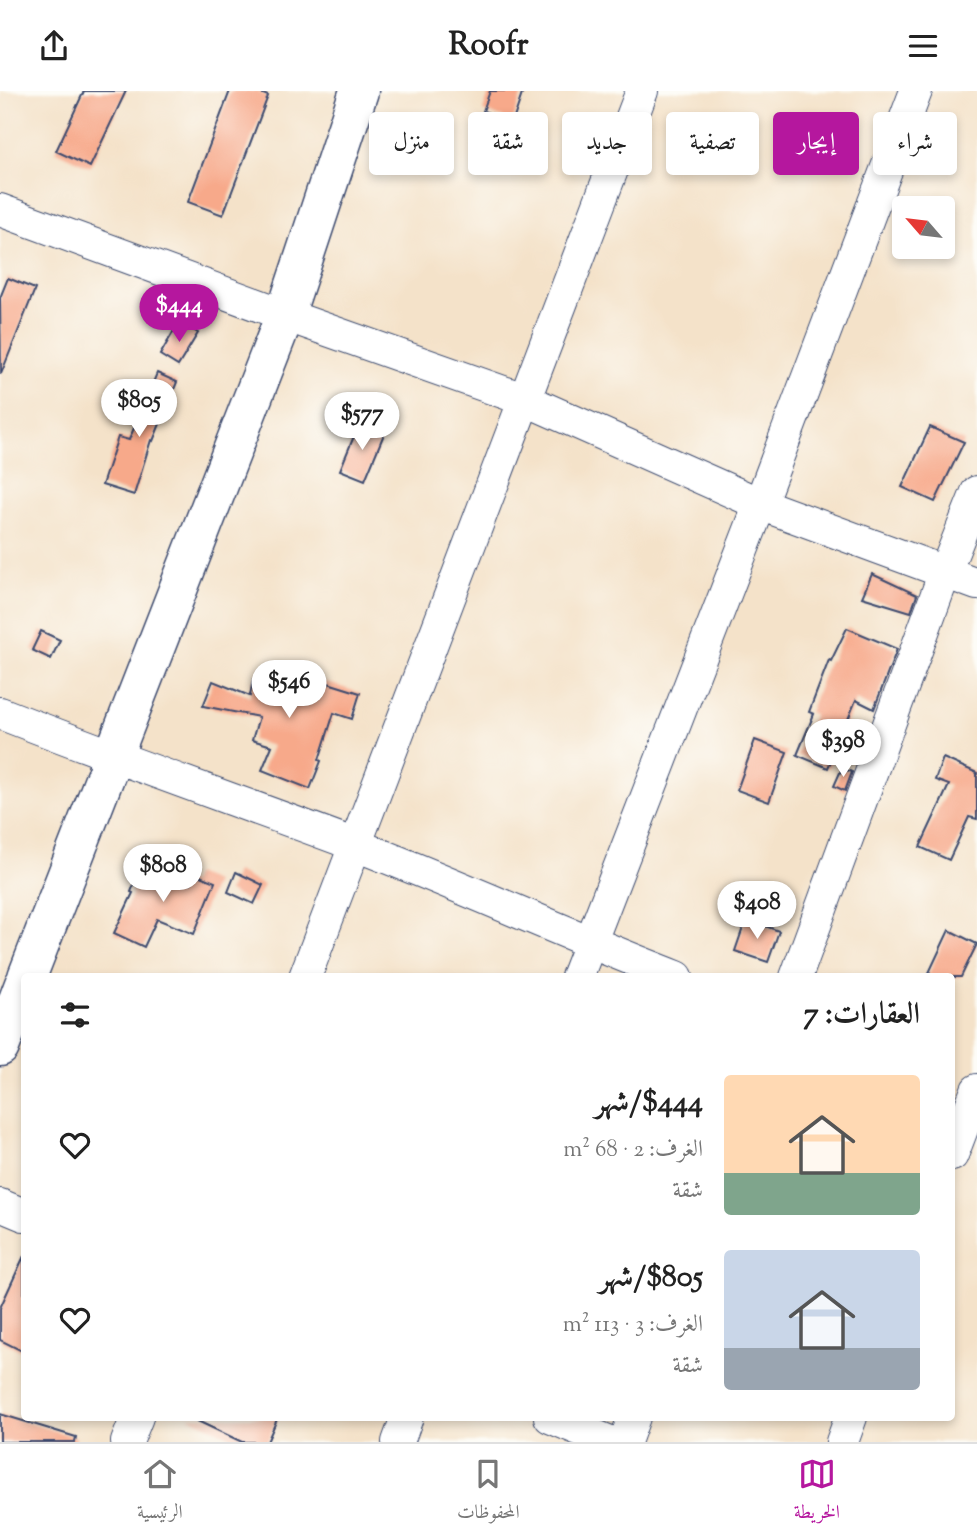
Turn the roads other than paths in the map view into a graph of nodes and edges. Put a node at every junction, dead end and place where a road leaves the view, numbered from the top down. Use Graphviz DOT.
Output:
graph roads {
  1 [pos="359,91"];
  2 [pos="642,91"];
  3 [pos="916,91"];
  4 [pos="0,210"];
  5 [pos="285,315"];
  6 [pos="526,400"];
  7 [pos="977,492"];
  8 [pos="760,504"];
  9 [pos="945,572"];
  10 [pos="977,584"];
  11 [pos="0,713"];
  12 [pos="113,757"];
  13 [pos="355,845"];
  14 [pos="590,943"];
  15 [pos="29,973"];
  16 [pos="307,973"];
  17 [pos="579,973"];
  18 [pos="667,973"];
  19 [pos="797,973"];
  20 [pos="21,992"];
  21 [pos="0,1047"];
  22 [pos="955,1082"];
  23 [pos="977,1090"];
  24 [pos="955,1147"];
  25 [pos="0,1205"];
  26 [pos="21,1214"];
  27 [pos="135,1421"];
  28 [pos="406,1421"];
  29 [pos="560,1421"];
  30 [pos="633,1421"];
  31 [pos="850,1421"];
  32 [pos="127,1442"];
  33 [pos="398,1442"];
  34 [pos="610,1442"];
  35 [pos="625,1442"];
  36 [pos="842,1442"];
  1 -- 5 [label="street"];
  2 -- 6 [label="street"];
  3 -- 8 [label="street"];
  4 -- 5 [label="street"];
  5 -- 6 [label="street"];
  5 -- 12 [label="street"];
  6 -- 8 [label="street"];
  6 -- 13 [label="street"];
  7 -- 9 [label="street"];
  8 -- 9 [label="street"];
  8 -- 14 [label="street"];
  9 -- 10 [label="street"];
  9 -- 19 [label="street"];
  11 -- 12 [label="street"];
  12 -- 13 [label="street"];
  12 -- 15 [label="street"];
  13 -- 14 [label="street"];
  13 -- 16 [label="street"];
  14 -- 17 [label="street"];
  14 -- 18 [label="street"];
  20 -- 21 [label="street"];
  22 -- 23 [label="street"];
  23 -- 24 [label="street"];
  25 -- 26 [label="street"];
  27 -- 32 [label="street"];
  28 -- 33 [label="street"];
  29 -- 34 [label="street"];
  30 -- 35 [label="street"];
  31 -- 36 [label="street"];
}
